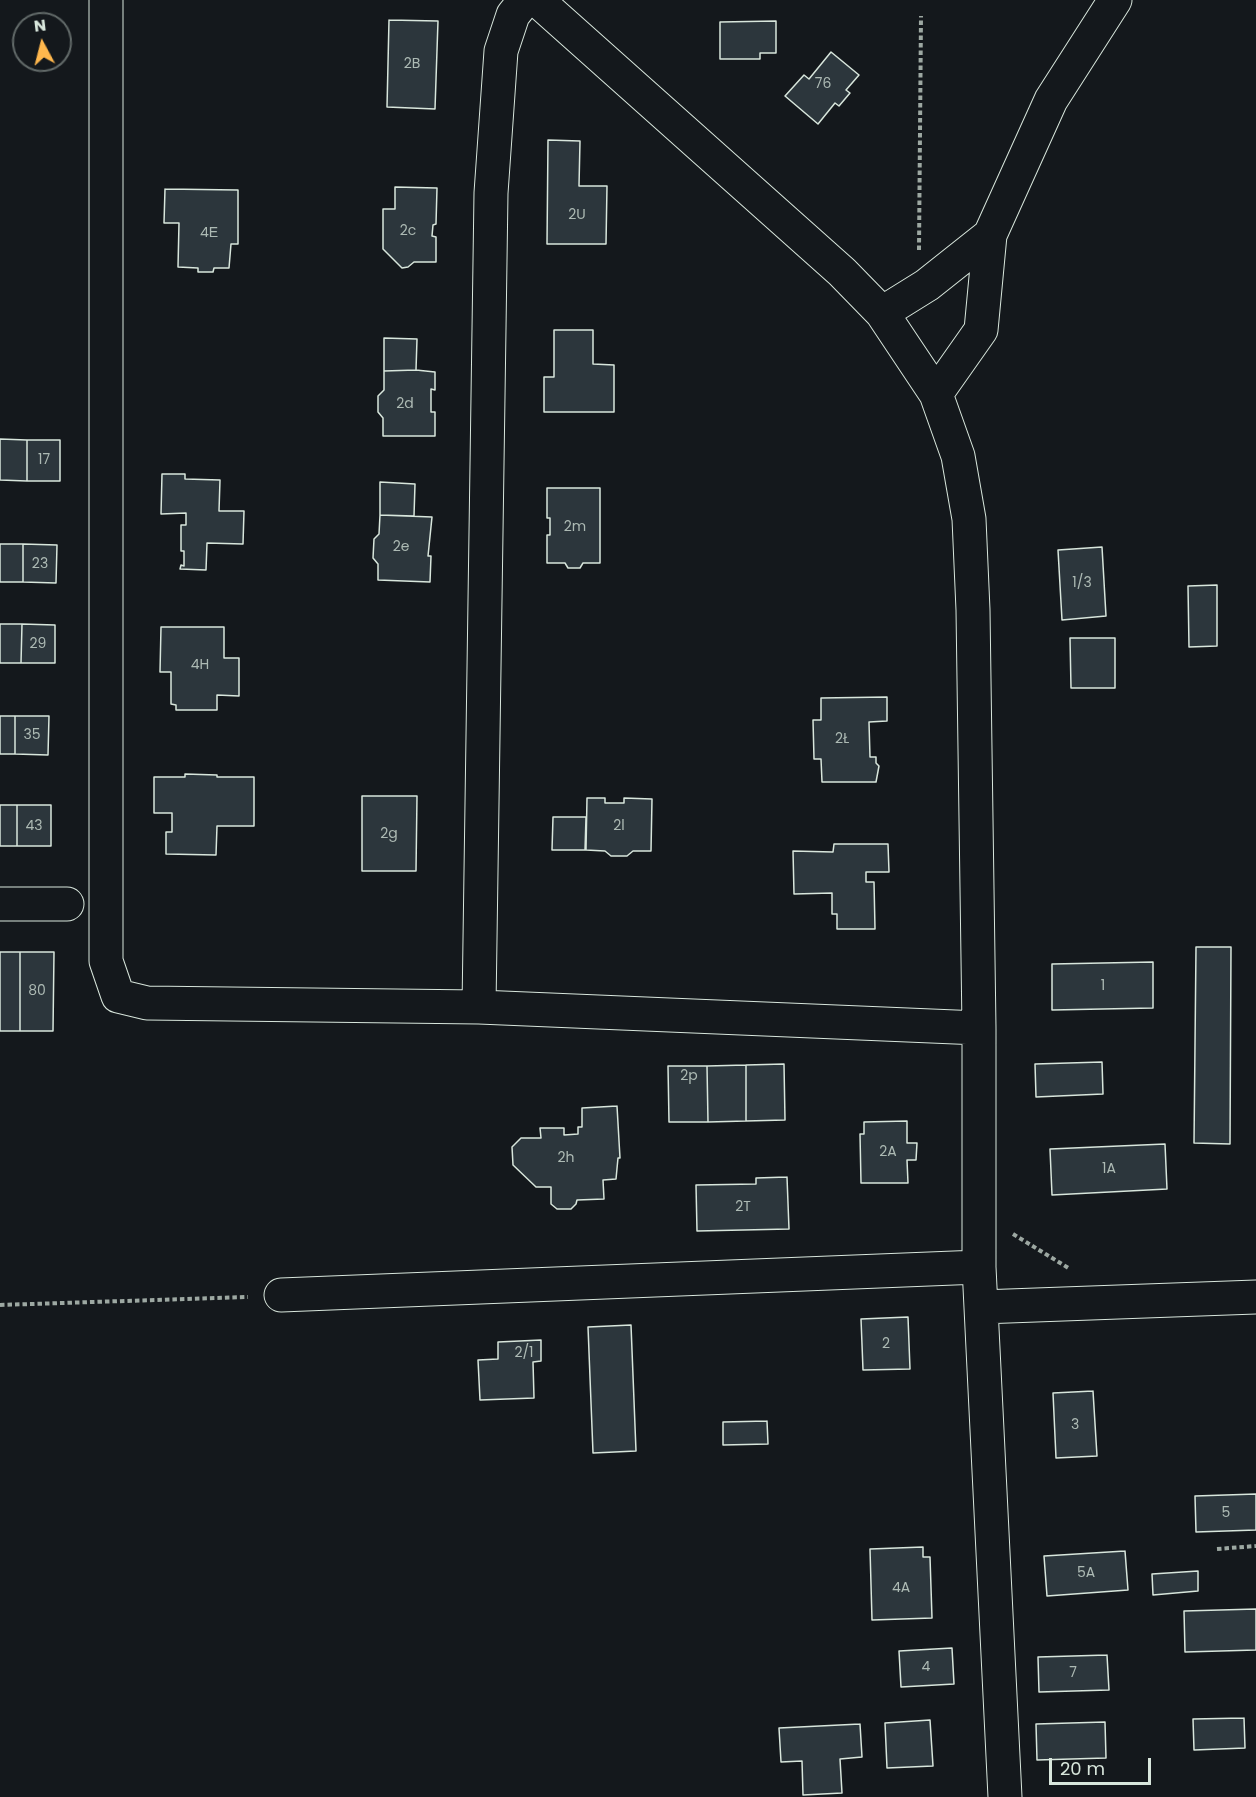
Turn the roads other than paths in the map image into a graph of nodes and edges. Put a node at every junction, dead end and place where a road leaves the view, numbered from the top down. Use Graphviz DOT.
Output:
graph roads {
  1 [pos="106,0"];
  2 [pos="525,0"];
  3 [pos="537,0"];
  4 [pos="1115,0"];
  5 [pos="990,235"];
  6 [pos="882,313"];
  7 [pos="936,393"];
  8 [pos="0,904"];
  9 [pos="67,904"];
  10 [pos="479,1007"];
  11 [pos="979,1028"];
  12 [pos="980,1267"];
  13 [pos="281,1296"];
  14 [pos="1256,1297"];
  15 [pos="981,1307"];
  16 [pos="1005,1797"];
  1 -- 10 [label="street"];
  2 -- 10 [label="street"];
  3 -- 6 [label="street"];
  4 -- 5 [label="street"];
  5 -- 6 [label="street"];
  5 -- 7 [label="street"];
  6 -- 7 [label="street"];
  7 -- 11 [label="street"];
  8 -- 9 [label="street"];
  10 -- 11 [label="street"];
  11 -- 12 [label="street"];
  12 -- 13 [label="street"];
  12 -- 15 [label="street"];
  14 -- 15 [label="street"];
  15 -- 16 [label="street"];
}
